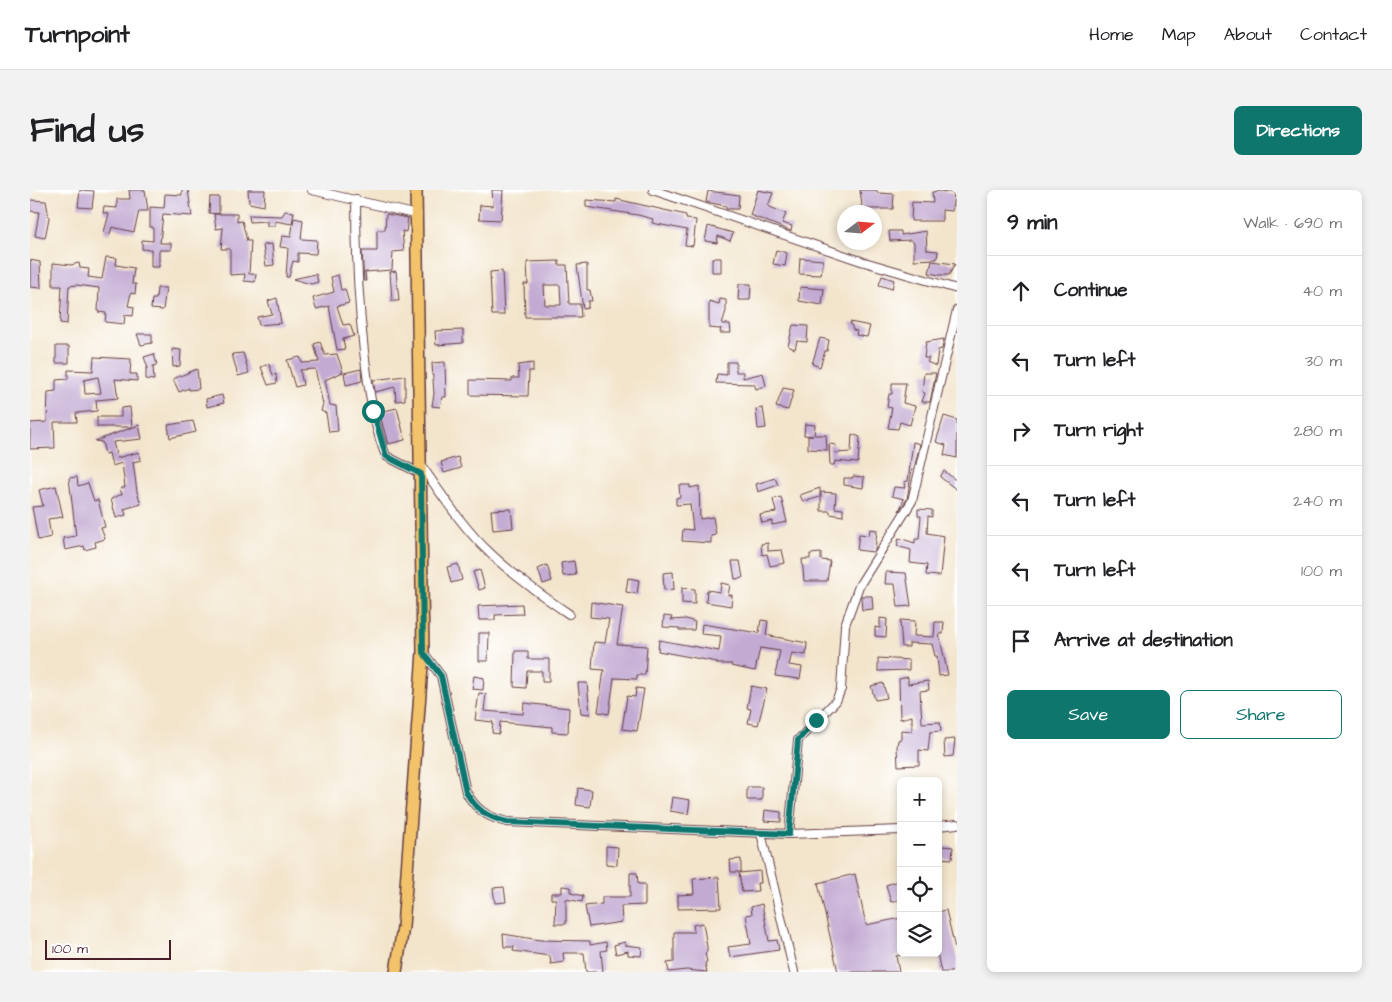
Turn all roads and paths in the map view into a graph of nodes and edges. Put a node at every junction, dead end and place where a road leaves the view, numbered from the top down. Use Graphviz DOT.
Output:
graph roads {
  1 [pos="312,190"];
  2 [pos="416,190"];
  3 [pos="653,190"];
  4 [pos="356,199"];
  5 [pos="418,215"];
  6 [pos="957,289"];
  7 [pos="957,310"];
  8 [pos="421,470"];
  9 [pos="569,614"];
  10 [pos="423,652"];
  11 [pos="957,824"];
  12 [pos="942,826"];
  13 [pos="897,830"];
  14 [pos="760,833"];
  15 [pos="789,834"];
  16 [pos="396,972"];
  17 [pos="794,972"];
  1 -- 4 [label="street"];
  2 -- 5 [label="main road"];
  3 -- 6 [label="street"];
  4 -- 5 [label="street"];
  4 -- 8 [label="street"];
  5 -- 8 [label="main road"];
  7 -- 15 [label="street"];
  8 -- 9 [label="street"];
  8 -- 10 [label="main road"];
  10 -- 14 [label="street"];
  10 -- 16 [label="main road"];
  11 -- 12 [label="street"];
  13 -- 15 [label="street"];
  14 -- 15 [label="street"];
  14 -- 17 [label="street"];
}
